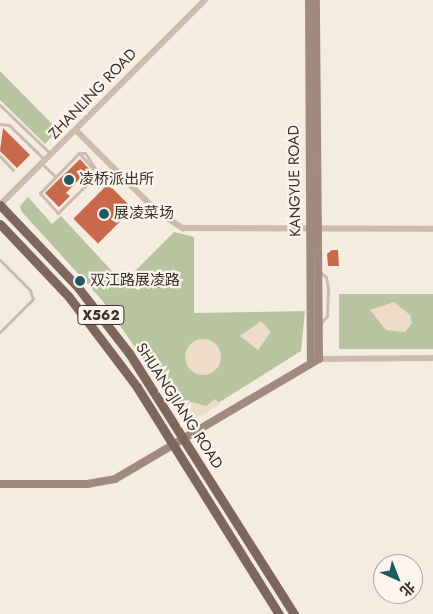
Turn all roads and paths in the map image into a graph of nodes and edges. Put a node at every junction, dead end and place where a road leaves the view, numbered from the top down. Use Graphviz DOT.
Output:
graph roads {
  1 [pos="205,0"];
  2 [pos="309,0"];
  3 [pos="316,0"];
  4 [pos="0,105"];
  5 [pos="0,124"];
  6 [pos="76,130"];
  7 [pos="79,153"];
  8 [pos="52,155"];
  9 [pos="0,156"];
  10 [pos="44,162"];
  11 [pos="13,170"];
  12 [pos="54,176"];
  13 [pos="89,177"];
  14 [pos="0,205"];
  15 [pos="0,224"];
  16 [pos="433,229"];
  17 [pos="309,231"];
  18 [pos="319,231"];
  19 [pos="0,260"];
  20 [pos="0,332"];
  21 [pos="433,358"];
  22 [pos="315,360"];
  23 [pos="185,439"];
  24 [pos="174,446"];
  25 [pos="0,484"];
  26 [pos="279,614"];
  27 [pos="294,614"];
  1 -- 6 [label="street, ZHANLING ROAD"];
  2 -- 17 [label="street, KANGYUE ROAD"];
  3 -- 18 [label="street, KANGYUE ROAD"];
  4 -- 8 [label="lane"];
  5 -- 10 [label="lane"];
  6 -- 8 [label="street, ZHANLING ROAD"];
  6 -- 17 [label="street"];
  7 -- 12 [label="lane"];
  7 -- 12 [label="lane"];
  7 -- 13 [label="lane"];
  8 -- 10 [label="street, ZHANLING ROAD"];
  9 -- 11 [label="lane"];
  10 -- 12 [label="lane"];
  10 -- 14 [label="street, ZHANLING ROAD"];
  14 -- 23 [label="main road, SHUANGJIANG ROAD / X562"];
  15 -- 24 [label="main road, SHUANGJIANG ROAD / X562"];
  16 -- 18 [label="street"];
  17 -- 18 [label="street"];
  17 -- 22 [label="street, KANGYUE ROAD"];
  18 -- 22 [label="street, KANGYUE ROAD"];
  19 -- 20 [label="lane"];
  21 -- 22 [label="street"];
  22 -- 23 [label="street"];
  23 -- 24 [label="street"];
  23 -- 27 [label="main road, SHUANGJIANG ROAD / X562"];
  24 -- 25 [label="street"];
  24 -- 26 [label="main road, SHUANGJIANG ROAD / X562"];
}
